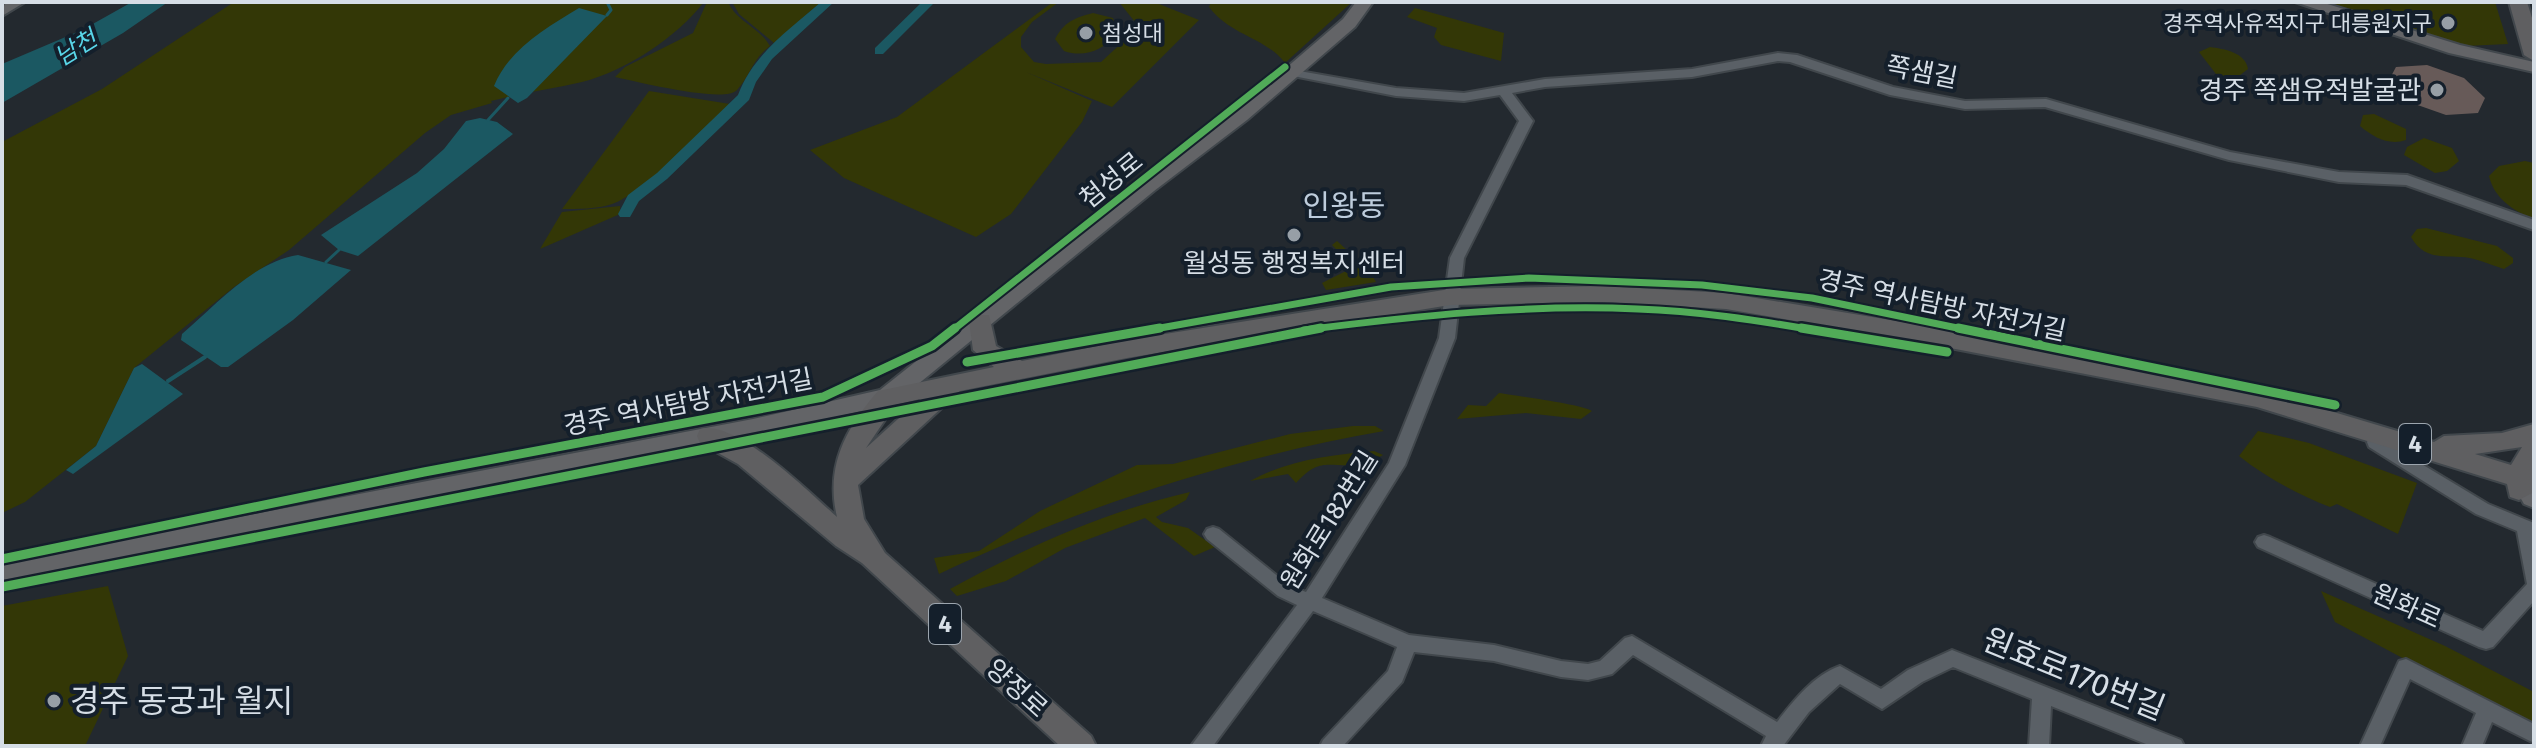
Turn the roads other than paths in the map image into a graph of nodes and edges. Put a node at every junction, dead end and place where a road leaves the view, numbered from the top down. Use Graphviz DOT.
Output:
graph roads {
  1 [pos="17,2"];
  2 [pos="1365,2"];
  3 [pos="2303,2"];
  4 [pos="2518,2"];
  5 [pos="2,11"];
  6 [pos="2534,55"];
  7 [pos="2534,67"];
  8 [pos="1293,72"];
  9 [pos="1502,89"];
  10 [pos="2534,225"];
  11 [pos="1450,297"];
  12 [pos="981,321"];
  13 [pos="1019,371"];
  14 [pos="953,384"];
  15 [pos="887,397"];
  16 [pos="2309,412"];
  17 [pos="770,423"];
  18 [pos="2534,434"];
  19 [pos="709,436"];
  20 [pos="2375,442"];
  21 [pos="2534,450"];
  22 [pos="846,481"];
  23 [pos="2529,489"];
  24 [pos="2530,530"];
  25 [pos="1213,534"];
  26 [pos="2264,542"];
  27 [pos="876,561"];
  28 [pos="2,563"];
  29 [pos="2,572"];
  30 [pos="2534,579"];
  31 [pos="2534,589"];
  32 [pos="1310,601"];
  33 [pos="1408,643"];
  34 [pos="2042,696"];
  35 [pos="2487,709"];
  36 [pos="2534,734"];
  37 [pos="1775,740"];
  38 [pos="1081,746"];
  39 [pos="1201,746"];
  40 [pos="1330,746"];
  41 [pos="2039,746"];
  42 [pos="2174,746"];
  43 [pos="2370,746"];
  44 [pos="2472,746"];
  1 -- 5 [label="street"];
  2 -- 8 [label="street, 첨성로"];
  3 -- 7 [label="street"];
  4 -- 6 [label="main road"];
  8 -- 9 [label="street, 쪽샘길"];
  8 -- 12 [label="street, 첨성로"];
  9 -- 10 [label="street, 쪽샘길"];
  9 -- 11 [label="street, 원화로182번길"];
  11 -- 13 [label="main road, 4"];
  11 -- 16 [label="main road, 4"];
  11 -- 32 [label="street, 원화로182번길"];
  12 -- 13 [label="main road"];
  12 -- 15 [label="street, 첨성로"];
  13 -- 14 [label="main road, 4"];
  14 -- 15 [label="main road, 4"];
  14 -- 22 [label="main road"];
  15 -- 17 [label="street"];
  15 -- 22 [label="main road, 양정로 / 4"];
  16 -- 18 [label="main road"];
  16 -- 20 [label="main road"];
  16 -- 23 [label="main road, 4"];
  17 -- 19 [label="street"];
  17 -- 28 [label="street"];
  19 -- 27 [label="main road"];
  19 -- 29 [label="street"];
  20 -- 23 [label="main road"];
  20 -- 24 [label="street"];
  21 -- 23 [label="main road"];
  22 -- 27 [label="main road, 양정로 / 4"];
  24 -- 30 [label="street"];
  25 -- 32 [label="street"];
  26 -- 31 [label="street, 원화로"];
  27 -- 38 [label="main road, 양정로 / 4"];
  32 -- 33 [label="street"];
  32 -- 39 [label="street, 원화로182번길"];
  33 -- 37 [label="street"];
  33 -- 40 [label="street"];
  34 -- 37 [label="street, 원효로170번길"];
  34 -- 41 [label="street"];
  34 -- 42 [label="street, 원효로170번길"];
  35 -- 36 [label="street"];
  35 -- 43 [label="street"];
  35 -- 44 [label="street"];
}
